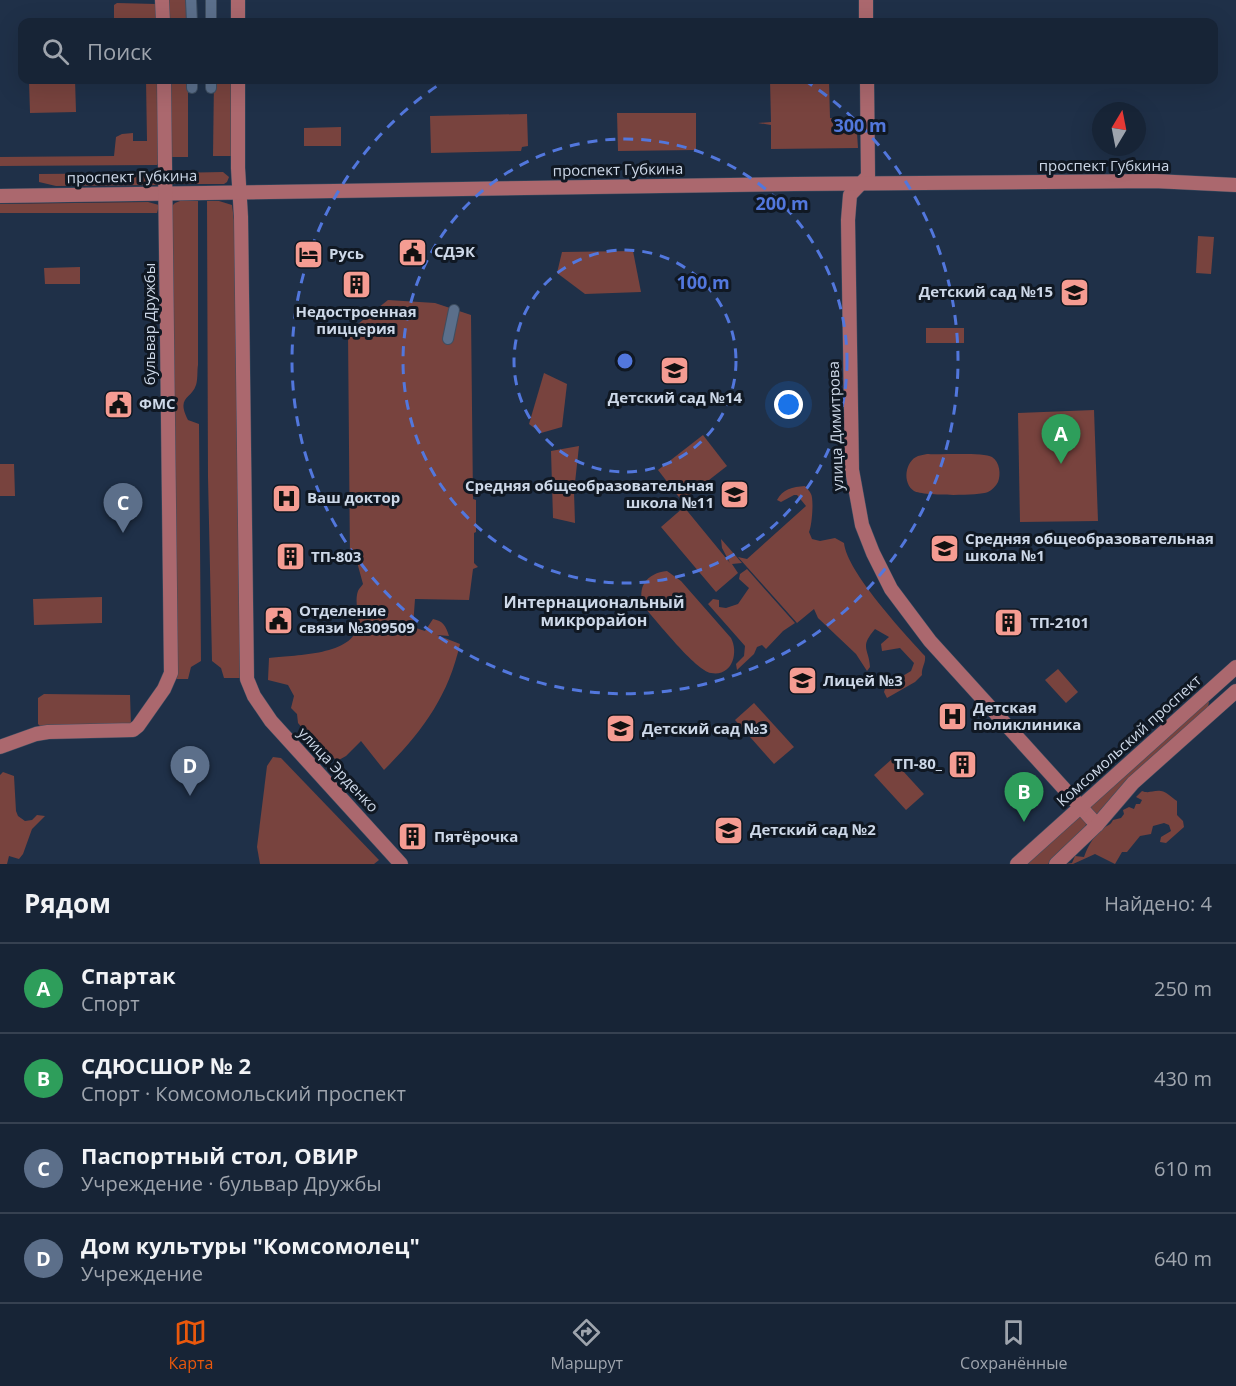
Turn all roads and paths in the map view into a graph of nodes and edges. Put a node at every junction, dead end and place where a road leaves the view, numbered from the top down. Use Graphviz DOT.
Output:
graph roads {
  1 [pos="162,0"];
  2 [pos="191,0"];
  3 [pos="211,0"];
  4 [pos="238,0"];
  5 [pos="866,0"];
  6 [pos="163,18"];
  7 [pos="192,18"];
  8 [pos="211,18"];
  9 [pos="238,18"];
  10 [pos="866,18"];
  11 [pos="164,84"];
  12 [pos="238,84"];
  13 [pos="867,84"];
  14 [pos="858,184"];
  15 [pos="1236,185"];
  16 [pos="239,192"];
  17 [pos="165,193"];
  18 [pos="0,196"];
  19 [pos="454,310"];
  20 [pos="448,339"];
  21 [pos="1236,667"];
  22 [pos="1210,690"];
  23 [pos="1236,691"];
  24 [pos="1222,704"];
  25 [pos="0,747"];
  26 [pos="1080,808"];
  27 [pos="1096,825"];
  28 [pos="401,864"];
  29 [pos="1017,864"];
  30 [pos="1056,864"];
  1 -- 6 [label="main road"];
  2 -- 7 [label="street"];
  3 -- 8 [label="street"];
  4 -- 9 [label="main road"];
  5 -- 10 [label="main road"];
  11 -- 17 [label="main road, бульвар Дружбы"];
  12 -- 16 [label="main road"];
  13 -- 14 [label="main road, улица Димитрова"];
  14 -- 15 [label="main road, проспект Губкина"];
  14 -- 16 [label="main road, проспект Губкина"];
  14 -- 26 [label="main road, улица Димитрова"];
  16 -- 17 [label="main road, проспект Губкина"];
  16 -- 28 [label="main road, улица Эрденко"];
  17 -- 18 [label="main road, проспект Губкина"];
  17 -- 25 [label="main road, бульвар Дружбы"];
  19 -- 20 [label="street"];
  21 -- 22 [label="main road, Комсомольский проспект"];
  22 -- 24 [label="main road"];
  22 -- 26 [label="main road, Комсомольский проспект"];
  23 -- 24 [label="main road"];
  24 -- 27 [label="main road"];
  26 -- 27 [label="main road, улица Димитрова"];
  26 -- 29 [label="main road, Комсомольский проспект"];
  27 -- 30 [label="main road"];
}
